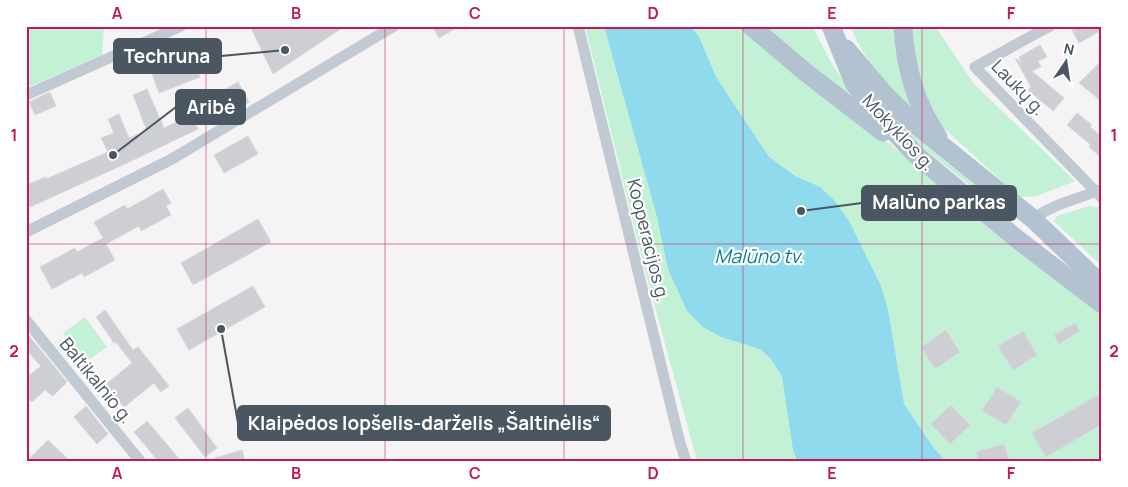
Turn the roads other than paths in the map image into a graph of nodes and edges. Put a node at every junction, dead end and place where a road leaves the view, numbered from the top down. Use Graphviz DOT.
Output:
graph roads {
  1 [pos="181,26"];
  2 [pos="394,26"];
  3 [pos="578,26"];
  4 [pos="751,26"];
  5 [pos="903,26"];
  6 [pos="1050,26"];
  7 [pos="834,32"];
  8 [pos="26,95"];
  9 [pos="950,152"];
  10 [pos="915,154"];
  11 [pos="1100,193"];
  12 [pos="1032,219"];
  13 [pos="26,232"];
  14 [pos="1017,239"];
  15 [pos="1102,285"];
  16 [pos="1102,304"];
  17 [pos="26,320"];
  18 [pos="140,461"];
  19 [pos="686,461"];
  1 -- 8 [label="street"];
  2 -- 13 [label="street"];
  3 -- 19 [label="street, Kooperacijos g."];
  4 -- 10 [label="main road"];
  5 -- 9 [label="main road"];
  6 -- 11 [label="street, Laukų g."];
  7 -- 9 [label="main road, Mokyklos g."];
  7 -- 10 [label="main road, Mokyklos g."];
  9 -- 12 [label="main road, Mokyklos g."];
  10 -- 14 [label="main road, Mokyklos g."];
  11 -- 12 [label="street"];
  12 -- 14 [label="main road"];
  12 -- 15 [label="main road, Mokyklos g."];
  14 -- 16 [label="main road, Mokyklos g."];
  17 -- 18 [label="street, Baltikalnio g."];
}
